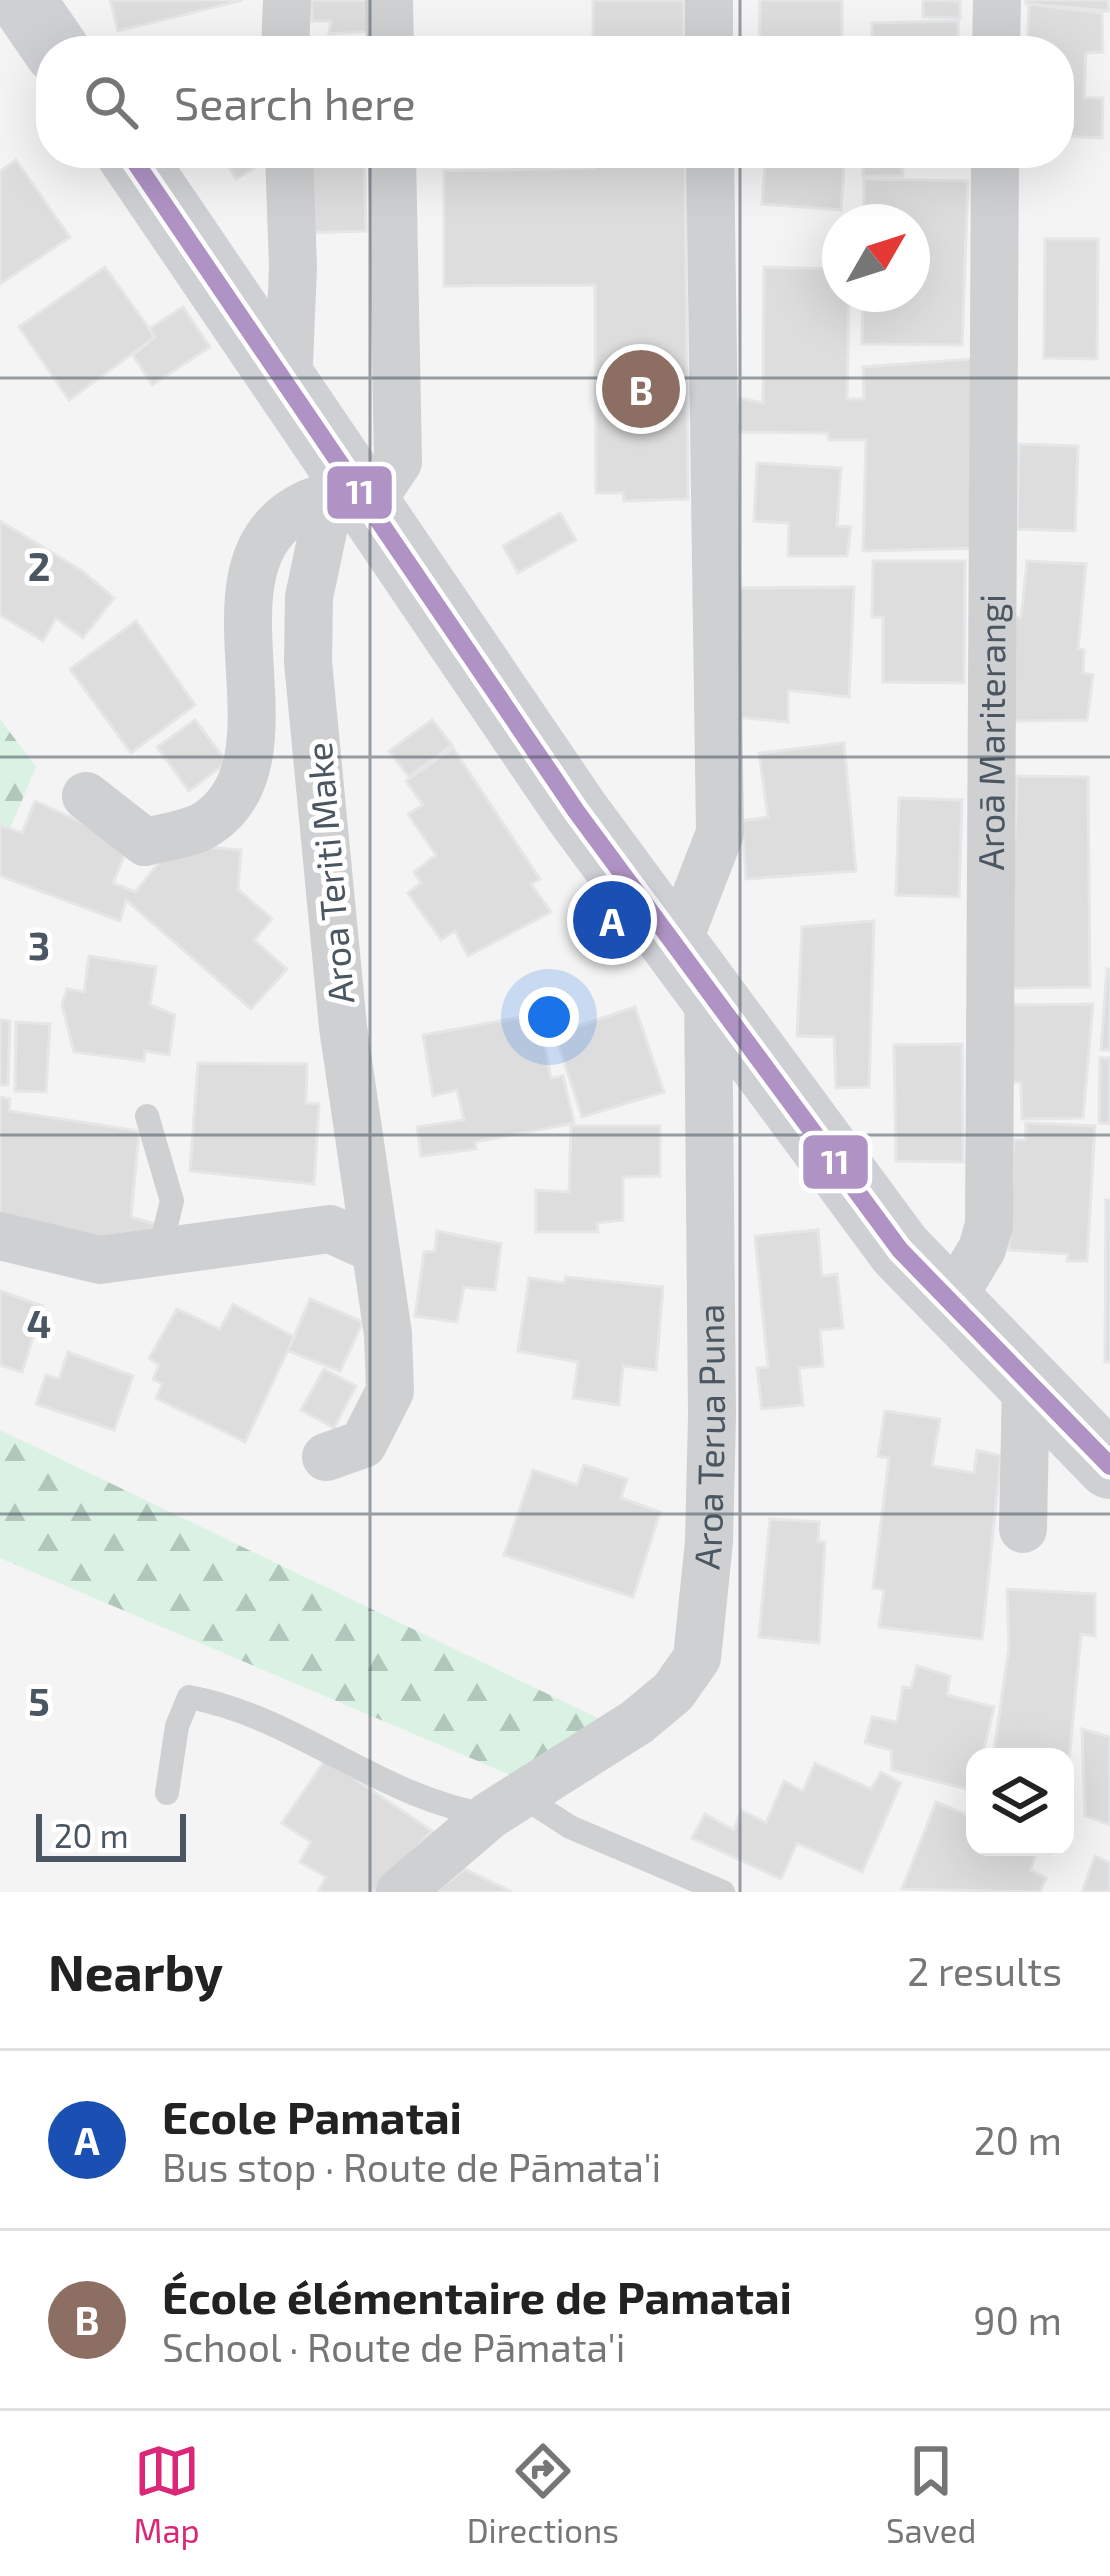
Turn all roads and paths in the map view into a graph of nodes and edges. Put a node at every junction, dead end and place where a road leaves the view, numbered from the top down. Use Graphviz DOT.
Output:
graph roads {
  1 [pos="22,0"];
  2 [pos="287,0"];
  3 [pos="389,0"];
  4 [pos="709,0"];
  5 [pos="997,0"];
  6 [pos="46,36"];
  7 [pos="286,36"];
  8 [pos="390,36"];
  9 [pos="709,36"];
  10 [pos="996,36"];
  11 [pos="139,168"];
  12 [pos="290,168"];
  13 [pos="392,168"];
  14 [pos="710,168"];
  15 [pos="994,168"];
  16 [pos="288,388"];
  17 [pos="352,497"];
  18 [pos="86,796"];
  19 [pos="693,966"];
  20 [pos="147,1116"];
  21 [pos="0,1236"];
  22 [pos="374,1249"];
  23 [pos="159,1253"];
  24 [pos="949,1304"];
  25 [pos="1026,1383"];
  26 [pos="326,1457"];
  27 [pos="1110,1466"];
  28 [pos="1023,1529"];
  29 [pos="167,1793"];
  30 [pos="504,1805"];
  31 [pos="400,1892"];
  32 [pos="723,1892"];
  1 -- 6 [label="main road"];
  2 -- 7 [label="street"];
  3 -- 8 [label="street"];
  4 -- 9 [label="street"];
  5 -- 10 [label="street"];
  11 -- 16 [label="main road"];
  12 -- 16 [label="street"];
  13 -- 17 [label="street"];
  14 -- 19 [label="street"];
  15 -- 24 [label="street, Aroā Mariterangi"];
  16 -- 17 [label="main road"];
  17 -- 18 [label="street, Aroa Teriti Make"];
  17 -- 19 [label="main road"];
  17 -- 22 [label="street, Aroa Teriti Make"];
  19 -- 24 [label="main road"];
  19 -- 30 [label="street, Aroa Terua Puna"];
  20 -- 23 [label="lane"];
  21 -- 23 [label="street"];
  22 -- 23 [label="street"];
  22 -- 26 [label="street, Aroa Teriti Make"];
  24 -- 25 [label="main road"];
  25 -- 27 [label="main road"];
  25 -- 28 [label="street"];
  29 -- 30 [label="lane"];
  30 -- 31 [label="street, Aroa Terua Puna"];
  30 -- 32 [label="lane"];
}
